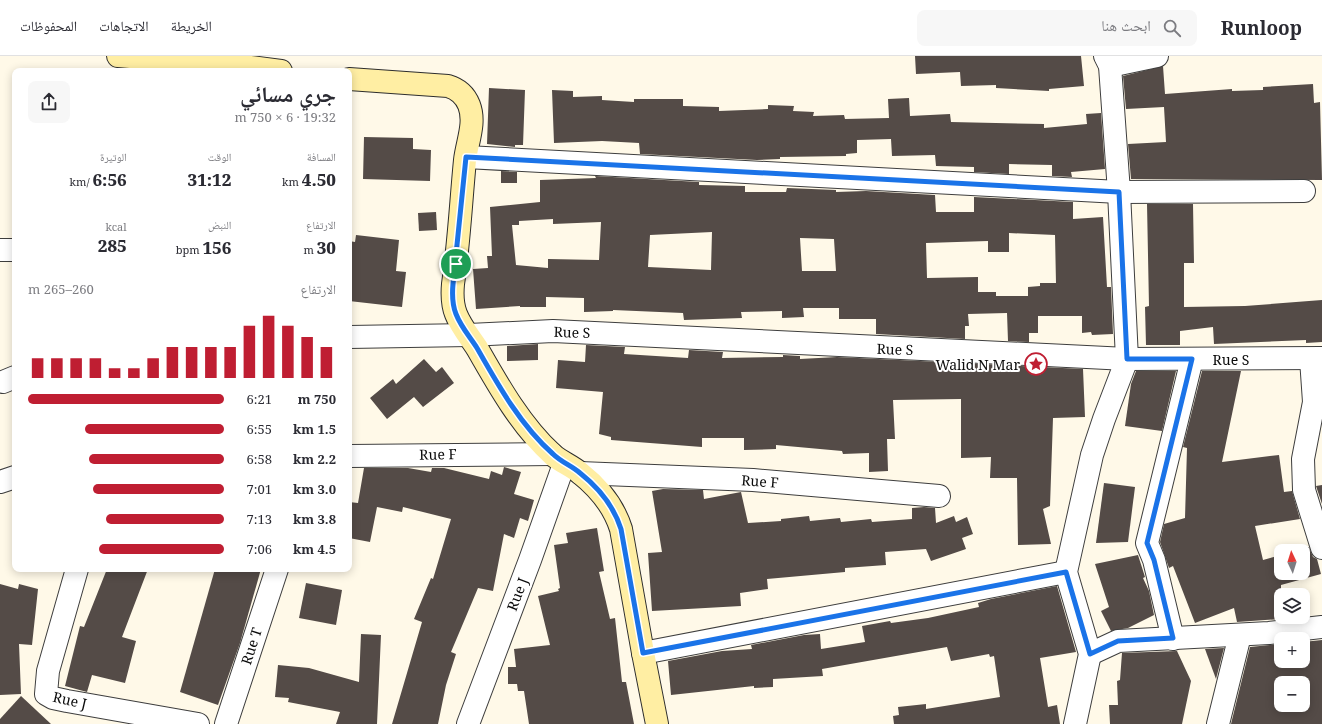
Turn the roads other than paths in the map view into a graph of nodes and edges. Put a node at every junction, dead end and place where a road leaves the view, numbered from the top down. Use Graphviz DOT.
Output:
graph roads {
  1 [pos="118,56"];
  2 [pos="1157,56"];
  3 [pos="1107,61"];
  4 [pos="258,68"];
  5 [pos="352,79"];
  6 [pos="466,157"];
  7 [pos="1304,191"];
  8 [pos="1119,192"];
  9 [pos="0,250"];
  10 [pos="12,250"];
  11 [pos="469,335"];
  12 [pos="352,337"];
  13 [pos="1317,358"];
  14 [pos="1127,359"];
  15 [pos="1192,359"];
  16 [pos="352,456"];
  17 [pos="565,463"];
  18 [pos="12,478"];
  19 [pos="0,482"];
  20 [pos="939,496"];
  21 [pos="1322,548"];
  22 [pos="76,572"];
  23 [pos="277,572"];
  24 [pos="1066,572"];
  25 [pos="1322,627"];
  26 [pos="1240,635"];
  27 [pos="1173,638"];
  28 [pos="643,653"];
  29 [pos="1090,654"];
  30 [pos="198,724"];
  31 [pos="226,724"];
  32 [pos="468,724"];
  33 [pos="657,724"];
  34 [pos="1075,724"];
  35 [pos="1218,724"];
  1 -- 4 [label="street"];
  2 -- 3 [label="street"];
  3 -- 8 [label="street"];
  5 -- 6 [label="street"];
  6 -- 8 [label="street"];
  6 -- 11 [label="street"];
  7 -- 8 [label="street"];
  8 -- 14 [label="street"];
  9 -- 10 [label="street"];
  11 -- 12 [label="street, Rue S"];
  11 -- 14 [label="street, Rue S"];
  11 -- 17 [label="street"];
  13 -- 15 [label="street, Rue S"];
  13 -- 21 [label="street"];
  14 -- 15 [label="street, Rue S"];
  14 -- 24 [label="street"];
  15 -- 27 [label="street"];
  16 -- 17 [label="street, Rue F"];
  17 -- 20 [label="street, Rue F"];
  17 -- 28 [label="street"];
  17 -- 32 [label="street, Rue J"];
  18 -- 19 [label="street"];
  22 -- 30 [label="street, Rue J"];
  23 -- 31 [label="street, Rue T"];
  24 -- 28 [label="street"];
  24 -- 29 [label="street"];
  25 -- 26 [label="street"];
  26 -- 27 [label="street"];
  26 -- 35 [label="street"];
  27 -- 29 [label="street"];
  28 -- 33 [label="street"];
  29 -- 34 [label="street"];
}
